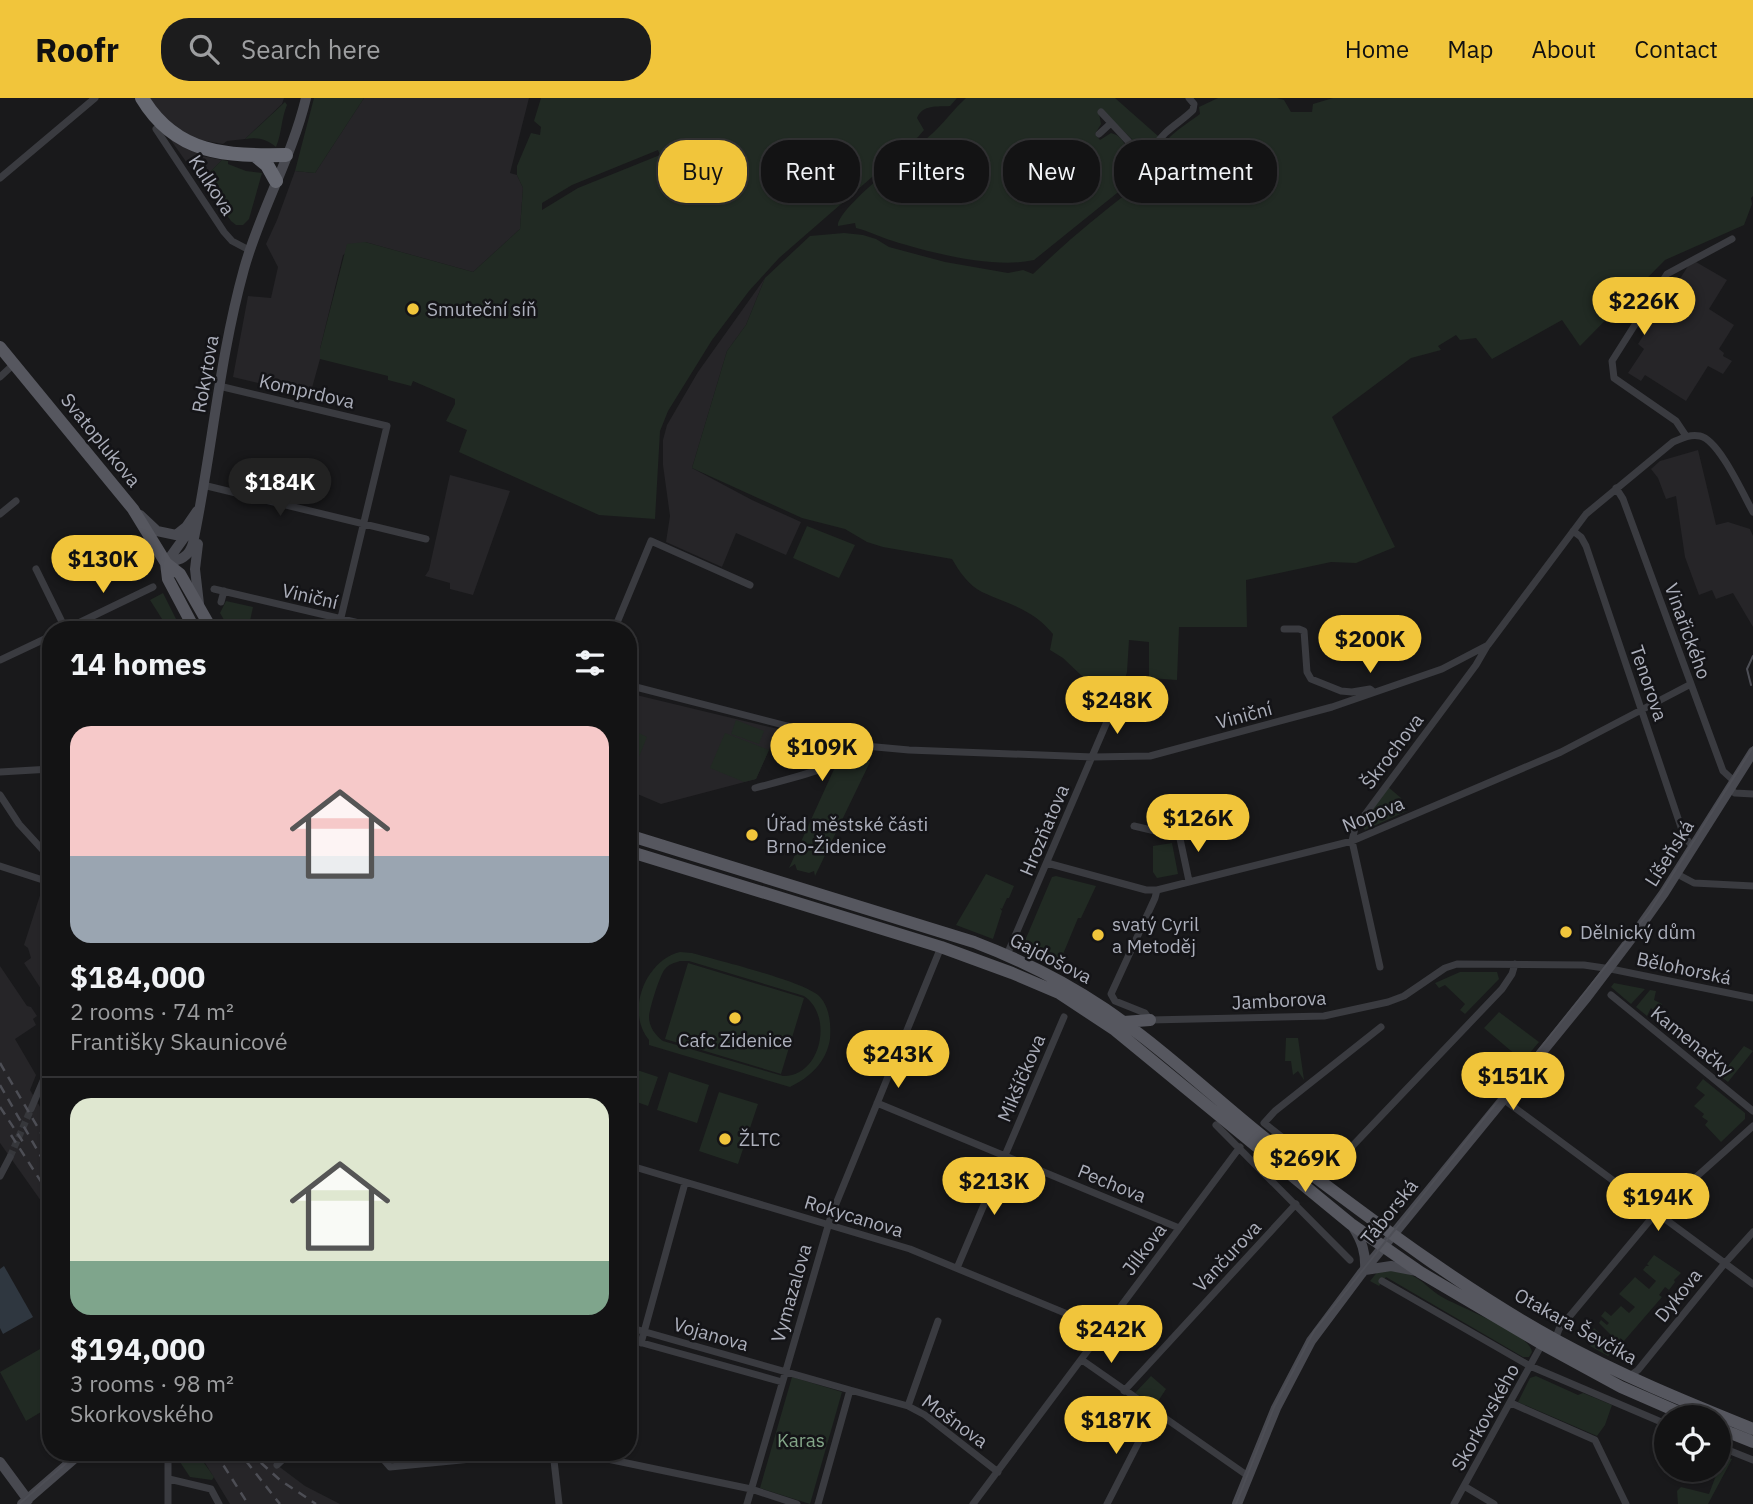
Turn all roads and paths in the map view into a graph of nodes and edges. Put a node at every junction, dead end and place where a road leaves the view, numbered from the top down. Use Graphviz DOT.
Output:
graph roads {
  1 [pos="95,98"];
  2 [pos="142,98"];
  3 [pos="306,98"];
  4 [pos="1189,98"];
  5 [pos="1101,113"];
  6 [pos="1111,123"];
  7 [pos="156,129"];
  8 [pos="1099,134"];
  9 [pos="286,155"];
  10 [pos="256,156"];
  11 [pos="0,178"];
  12 [pos="276,181"];
  13 [pos="1732,239"];
  14 [pos="250,248"];
  15 [pos="0,346"];
  16 [pos="14,363"];
  17 [pos="0,377"];
  18 [pos="219,386"];
  19 [pos="1686,436"];
  20 [pos="203,485"];
  21 [pos="1616,488"];
  22 [pos="16,501"];
  23 [pos="133,509"];
  24 [pos="199,509"];
  25 [pos="1753,512"];
  26 [pos="0,514"];
  27 [pos="364,524"];
  28 [pos="1573,531"];
  29 [pos="426,539"];
  30 [pos="166,563"];
  31 [pos="36,569"];
  32 [pos="750,585"];
  33 [pos="153,587"];
  34 [pos="214,589"];
  35 [pos="224,592"];
  36 [pos="221,602"];
  37 [pos="200,610"];
  38 [pos="340,619"];
  39 [pos="61,621"];
  40 [pos="83,621"];
  41 [pos="190,621"];
  42 [pos="207,621"];
  43 [pos="349,621"];
  44 [pos="618,621"];
  45 [pos="1284,629"];
  46 [pos="42,640"];
  47 [pos="1488,645"];
  48 [pos="0,660"];
  49 [pos="1691,684"];
  50 [pos="637,687"];
  51 [pos="1374,693"];
  52 [pos="1115,703"];
  53 [pos="1641,709"];
  54 [pos="865,746"];
  55 [pos="1753,752"];
  56 [pos="1093,757"];
  57 [pos="42,770"];
  58 [pos="0,772"];
  59 [pos="1732,785"];
  60 [pos="755,788"];
  61 [pos="1753,794"];
  62 [pos="0,795"];
  63 [pos="1134,827"];
  64 [pos="1213,827"];
  65 [pos="1179,834"];
  66 [pos="637,838"];
  67 [pos="1352,841"];
  68 [pos="1693,847"];
  69 [pos="42,849"];
  70 [pos="637,854"];
  71 [pos="1047,863"];
  72 [pos="0,866"];
  73 [pos="1677,874"];
  74 [pos="42,880"];
  75 [pos="1189,881"];
  76 [pos="1753,886"];
  77 [pos="1157,890"];
  78 [pos="940,947"];
  79 [pos="1007,955"];
  80 [pos="1515,964"];
  81 [pos="1380,967"];
  82 [pos="1001,969"];
  83 [pos="1608,969"];
  84 [pos="1611,995"];
  85 [pos="1753,998"];
  86 [pos="1064,1017"];
  87 [pos="1150,1020"];
  88 [pos="1124,1023"];
  89 [pos="1381,1027"];
  90 [pos="42,1083"];
  91 [pos="1503,1099"];
  92 [pos="877,1103"];
  93 [pos="31,1108"];
  94 [pos="1753,1111"];
  95 [pos="1216,1125"];
  96 [pos="1753,1126"];
  97 [pos="1240,1147"];
  98 [pos="1004,1156"];
  99 [pos="10,1157"];
  100 [pos="637,1168"];
  101 [pos="0,1177"];
  102 [pos="685,1183"];
  103 [pos="1296,1204"];
  104 [pos="1656,1213"];
  105 [pos="828,1223"];
  106 [pos="1350,1224"];
  107 [pos="1179,1228"];
  108 [pos="1753,1232"];
  109 [pos="1393,1235"];
  110 [pos="1383,1247"];
  111 [pos="1350,1259"];
  112 [pos="1725,1263"];
  113 [pos="957,1268"];
  114 [pos="1364,1270"];
  115 [pos="1420,1272"];
  116 [pos="1382,1281"];
  117 [pos="1753,1284"];
  118 [pos="938,1321"];
  119 [pos="637,1330"];
  120 [pos="645,1332"];
  121 [pos="1102,1332"];
  122 [pos="1555,1339"];
  123 [pos="637,1342"];
  124 [pos="641,1343"];
  125 [pos="1542,1344"];
  126 [pos="1082,1360"];
  127 [pos="1531,1366"];
  128 [pos="785,1371"];
  129 [pos="1628,1377"];
  130 [pos="782,1382"];
  131 [pos="850,1390"];
  132 [pos="1124,1391"];
  133 [pos="1511,1403"];
  134 [pos="1662,1405"];
  135 [pos="908,1406"];
  136 [pos="1154,1412"];
  137 [pos="1654,1419"];
  138 [pos="1753,1429"];
  139 [pos="1731,1433"];
  140 [pos="1753,1442"];
  141 [pos="1731,1451"];
  142 [pos="1753,1460"];
  143 [pos="72,1461"];
  144 [pos="168,1461"];
  145 [pos="281,1461"];
  146 [pos="385,1461"];
  147 [pos="451,1461"];
  148 [pos="555,1461"];
  149 [pos="618,1461"];
  150 [pos="0,1462"];
  151 [pos="277,1465"];
  152 [pos="998,1472"];
  153 [pos="1248,1476"];
  154 [pos="169,1479"];
  155 [pos="1464,1486"];
  156 [pos="751,1489"];
  157 [pos="27,1502"];
  158 [pos="168,1504"];
  159 [pos="219,1504"];
  160 [pos="559,1504"];
  161 [pos="747,1504"];
  162 [pos="797,1504"];
  163 [pos="818,1504"];
  164 [pos="973,1504"];
  165 [pos="1107,1504"];
  166 [pos="1237,1504"];
  167 [pos="1454,1504"];
  168 [pos="1494,1504"];
  169 [pos="1626,1504"];
  1 -- 11 [label="street"];
  2 -- 10 [label="highway"];
  3 -- 9 [label="street, Rokytova"];
  4 -- 6 [label="street"];
  5 -- 6 [label="street"];
  6 -- 8 [label="street"];
  7 -- 14 [label="street, Kulkova"];
  9 -- 10 [label="highway"];
  9 -- 12 [label="street, Rokytova"];
  10 -- 12 [label="highway"];
  12 -- 14 [label="street, Rokytova"];
  13 -- 19 [label="street"];
  14 -- 18 [label="street, Rokytova"];
  15 -- 16 [label="main road, Svatoplukova"];
  16 -- 17 [label="street"];
  16 -- 23 [label="main road, Svatoplukova"];
  18 -- 20 [label="street, Rokytova"];
  18 -- 27 [label="street, Komprdova"];
  19 -- 21 [label="street, Viniční"];
  19 -- 25 [label="street"];
  20 -- 24 [label="street, Rokytova"];
  20 -- 27 [label="street"];
  21 -- 28 [label="street, Viniční"];
  21 -- 49 [label="street, Vinařického"];
  22 -- 26 [label="street"];
  23 -- 24 [label="street"];
  23 -- 30 [label="main road, Svatoplukova"];
  24 -- 30 [label="street"];
  24 -- 37 [label="street"];
  27 -- 29 [label="street"];
  27 -- 38 [label="street"];
  28 -- 47 [label="street, Viniční"];
  28 -- 53 [label="street, Tenorova"];
  30 -- 37 [label="main road, Svatoplukova"];
  30 -- 41 [label="main road, Svatoplukova"];
  31 -- 39 [label="street"];
  32 -- 44 [label="street"];
  33 -- 40 [label="street"];
  34 -- 35 [label="street, Viniční"];
  35 -- 36 [label="street"];
  35 -- 38 [label="street, Viniční"];
  37 -- 42 [label="main road, Svatoplukova"];
  38 -- 43 [label="street, Viniční"];
  45 -- 51 [label="street"];
  46 -- 48 [label="street"];
  47 -- 51 [label="street, Viniční"];
  47 -- 67 [label="street, Škrochova"];
  49 -- 53 [label="street, Nopova"];
  49 -- 59 [label="street, Vinařického"];
  50 -- 54 [label="street, Viniční"];
  51 -- 56 [label="street, Viniční"];
  52 -- 56 [label="street, Hrozňatova"];
  53 -- 67 [label="street, Nopova"];
  53 -- 68 [label="street, Tenorova"];
  54 -- 56 [label="street, Viniční"];
  54 -- 60 [label="street"];
  55 -- 59 [label="street, Líšeňská"];
  56 -- 71 [label="street, Hrozňatova"];
  57 -- 58 [label="street"];
  59 -- 61 [label="street"];
  59 -- 68 [label="street, Líšeňská"];
  62 -- 69 [label="street"];
  63 -- 65 [label="street"];
  64 -- 65 [label="street"];
  65 -- 75 [label="street"];
  66 -- 79 [label="main road, Gajdošova"];
  67 -- 75 [label="street, Nopova"];
  67 -- 81 [label="street"];
  68 -- 73 [label="street, Líšeňská"];
  70 -- 78 [label="main road, Gajdošova"];
  71 -- 77 [label="street, Nopova"];
  71 -- 79 [label="street, Hrozňatova"];
  72 -- 74 [label="street"];
  73 -- 76 [label="street"];
  73 -- 83 [label="street, Líšeňská"];
  75 -- 77 [label="street, Nopova"];
  77 -- 87 [label="street"];
  78 -- 82 [label="main road, Gajdošova"];
  78 -- 92 [label="street, Vymazalova"];
  79 -- 82 [label="street, Hrozňatova"];
  79 -- 88 [label="main road, Gajdošova"];
  80 -- 83 [label="street, Jamborova"];
  80 -- 87 [label="street, Jamborova"];
  80 -- 89 [label="street"];
  82 -- 106 [label="main road, Gajdošova"];
  83 -- 85 [label="street, Bělohorská"];
  83 -- 91 [label="street, Táborská"];
  84 -- 94 [label="street, Kamenačky"];
  86 -- 98 [label="street, Mikšíčkova"];
  87 -- 88 [label="main road"];
  88 -- 109 [label="main road, Gajdošova"];
  90 -- 93 [label="street"];
  91 -- 104 [label="street"];
  91 -- 109 [label="street, Táborská"];
  92 -- 98 [label="street, Pechova"];
  92 -- 105 [label="street, Vymazalova"];
  95 -- 97 [label="street"];
  96 -- 104 [label="street"];
  97 -- 103 [label="street"];
  97 -- 107 [label="street, Jílkova"];
  98 -- 107 [label="street, Pechova"];
  98 -- 113 [label="street, Mikšíčkova"];
  99 -- 101 [label="street"];
  100 -- 102 [label="street, Rokycanova"];
  102 -- 105 [label="street, Rokycanova"];
  102 -- 120 [label="street"];
  103 -- 111 [label="street"];
  103 -- 132 [label="street, Vančurova"];
  104 -- 112 [label="street"];
  104 -- 122 [label="street"];
  105 -- 113 [label="street, Rokycanova"];
  105 -- 128 [label="street, Vymazalova"];
  106 -- 110 [label="main road, Gajdošova"];
  106 -- 114 [label="street"];
  107 -- 121 [label="street, Jílkova"];
  108 -- 112 [label="street, Dykova"];
  109 -- 110 [label="street, Táborská"];
  109 -- 122 [label="main road, Otakara Ševčíka"];
  110 -- 114 [label="street, Táborská"];
  110 -- 115 [label="main road, Otakara Ševčíka"];
  112 -- 117 [label="street"];
  112 -- 129 [label="street, Dykova"];
  113 -- 121 [label="street, Rokycanova"];
  114 -- 115 [label="street"];
  114 -- 153 [label="street, Táborská"];
  115 -- 125 [label="main road, Otakara Ševčíka"];
  116 -- 127 [label="street"];
  118 -- 135 [label="street"];
  119 -- 120 [label="street, Vojanova"];
  120 -- 124 [label="street"];
  120 -- 128 [label="street, Vojanova"];
  121 -- 126 [label="street, Jílkova"];
  122 -- 129 [label="main road, Otakara Ševčíka"];
  123 -- 124 [label="street, Vojanova"];
  124 -- 130 [label="street, Vojanova"];
  125 -- 127 [label="street, Skorkovského"];
  125 -- 134 [label="main road, Otakara Ševčíka"];
  126 -- 132 [label="street"];
  126 -- 152 [label="street, Jílkova"];
  127 -- 133 [label="street, Skorkovského"];
  127 -- 137 [label="street"];
  128 -- 130 [label="street, Vymazalova"];
  128 -- 131 [label="street, Vojanova"];
  129 -- 138 [label="main road, Otakara Ševčíka"];
  130 -- 156 [label="street, Vymazalova"];
  131 -- 135 [label="street, Mošnova"];
  131 -- 163 [label="street"];
  132 -- 136 [label="street"];
  133 -- 155 [label="street, Skorkovského"];
  133 -- 169 [label="street"];
  135 -- 152 [label="street, Mošnova"];
  136 -- 153 [label="street"];
  136 -- 165 [label="street"];
  139 -- 140 [label="main road"];
  141 -- 142 [label="street"];
  143 -- 157 [label="street"];
  144 -- 154 [label="street"];
  145 -- 151 [label="street"];
  146 -- 147 [label="street"];
  148 -- 160 [label="street"];
  149 -- 156 [label="street"];
  150 -- 157 [label="street"];
  152 -- 164 [label="street, Jílkova"];
  153 -- 166 [label="street, Táborská"];
  154 -- 158 [label="street"];
  154 -- 159 [label="street"];
  155 -- 167 [label="street, Skorkovského"];
  155 -- 168 [label="street"];
  156 -- 161 [label="street, Vymazalova"];
  156 -- 162 [label="street"];
}
